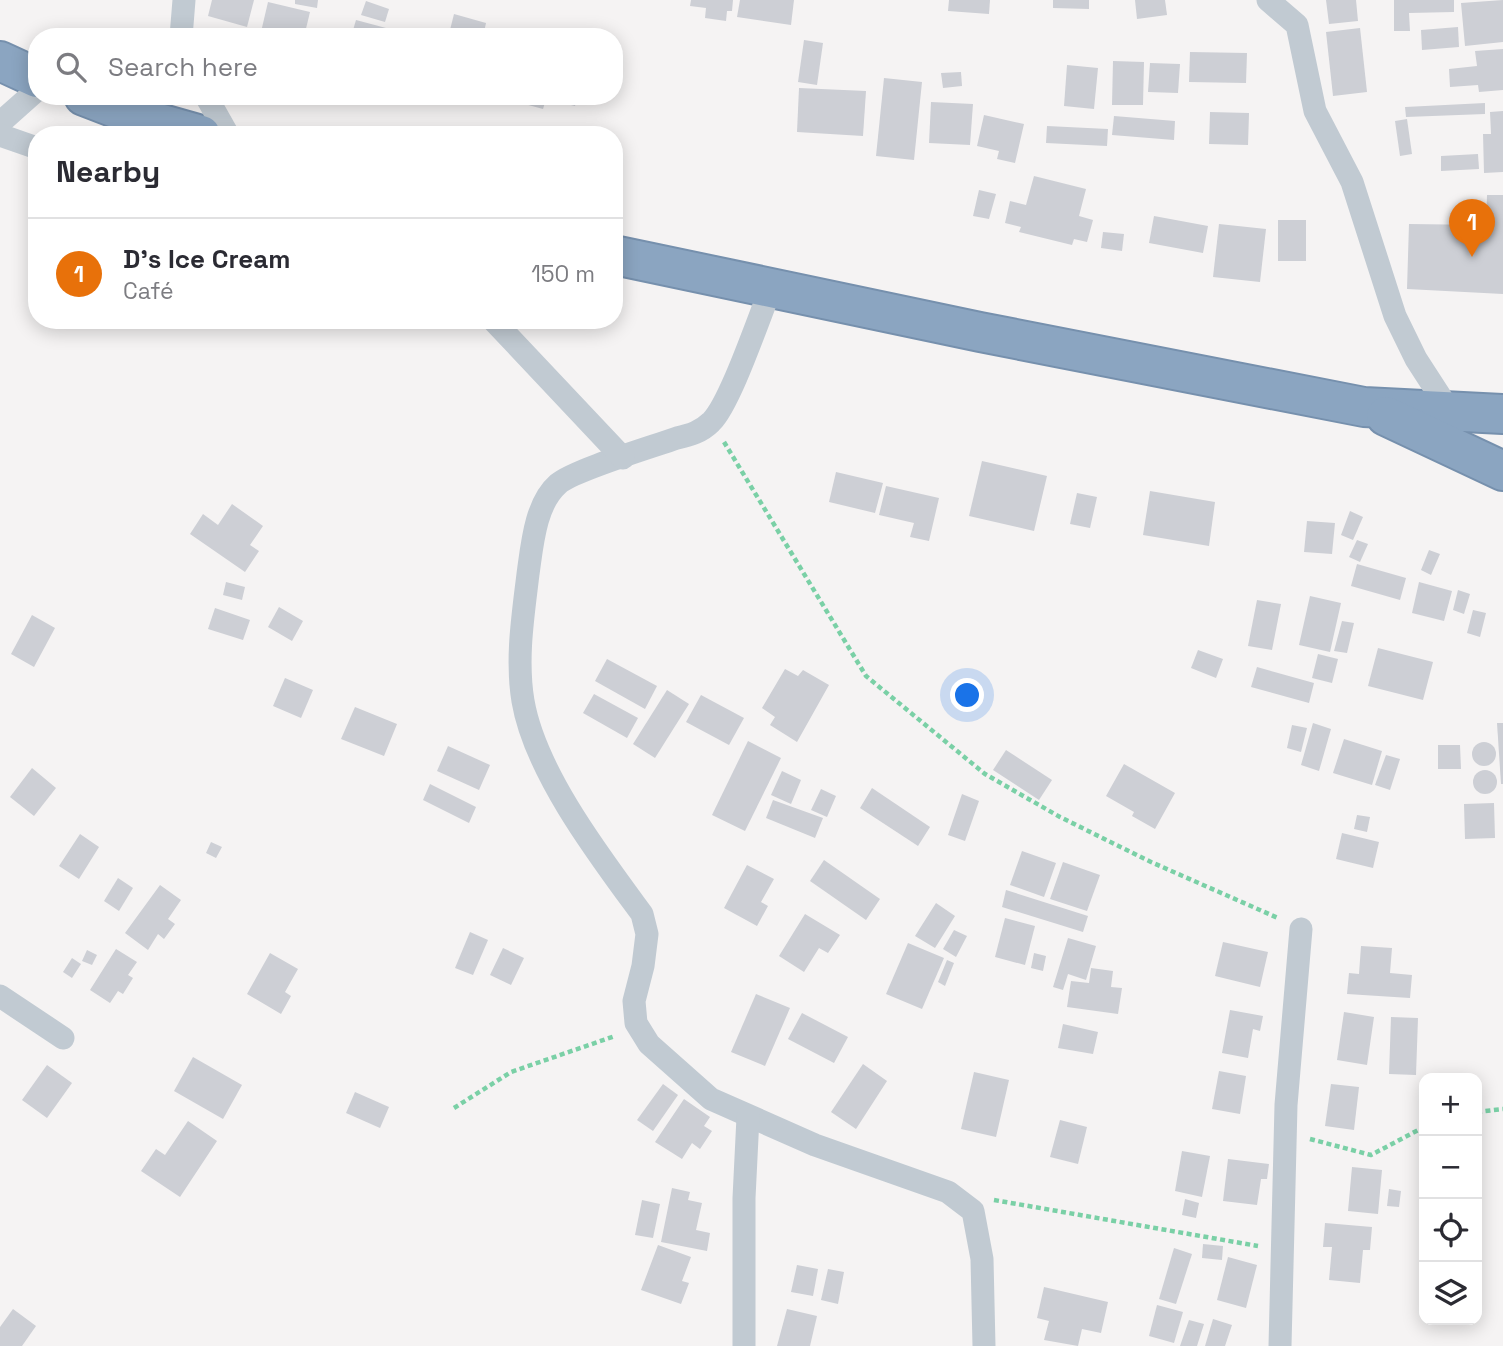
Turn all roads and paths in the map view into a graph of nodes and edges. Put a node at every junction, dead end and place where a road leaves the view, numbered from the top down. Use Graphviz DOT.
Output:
graph roads {
  1 [pos="184,0"];
  2 [pos="1268,0"];
  3 [pos="182,28"];
  4 [pos="0,61"];
  5 [pos="28,74"];
  6 [pos="28,98"];
  7 [pos="211,105"];
  8 [pos="148,107"];
  9 [pos="0,123"];
  10 [pos="184,126"];
  11 [pos="223,126"];
  12 [pos="0,135"];
  13 [pos="28,145"];
  14 [pos="623,257"];
  15 [pos="771,288"];
  16 [pos="501,329"];
  17 [pos="1364,407"];
  18 [pos="1449,411"];
  19 [pos="1503,414"];
  20 [pos="712,421"];
  21 [pos="622,458"];
  22 [pos="1503,471"];
  23 [pos="1301,929"];
  24 [pos="0,996"];
  25 [pos="639,1027"];
  26 [pos="63,1038"];
  27 [pos="454,1108"];
  28 [pos="1503,1109"];
  29 [pos="1482,1111"];
  30 [pos="748,1117"];
  31 [pos="1419,1130"];
  32 [pos="1285,1132"];
  33 [pos="948,1192"];
  34 [pos="1282,1250"];
  35 [pos="744,1346"];
  36 [pos="984,1346"];
  37 [pos="1280,1346"];
  1 -- 3 [label="street"];
  2 -- 18 [label="street"];
  4 -- 5 [label="highway"];
  6 -- 9 [label="street"];
  7 -- 11 [label="street"];
  8 -- 10 [label="highway"];
  12 -- 13 [label="street"];
  14 -- 15 [label="highway"];
  15 -- 17 [label="highway"];
  15 -- 20 [label="street"];
  16 -- 21 [label="street"];
  17 -- 18 [label="highway"];
  17 -- 22 [label="highway"];
  18 -- 19 [label="highway"];
  20 -- 21 [label="street"];
  20 -- 23 [label="path"];
  21 -- 25 [label="street"];
  23 -- 32 [label="street"];
  24 -- 26 [label="street"];
  25 -- 27 [label="path"];
  25 -- 30 [label="street"];
  28 -- 29 [label="path"];
  30 -- 33 [label="street"];
  30 -- 35 [label="street"];
  31 -- 32 [label="path"];
  32 -- 34 [label="street"];
  33 -- 34 [label="path"];
  33 -- 36 [label="street"];
  34 -- 37 [label="street"];
}
